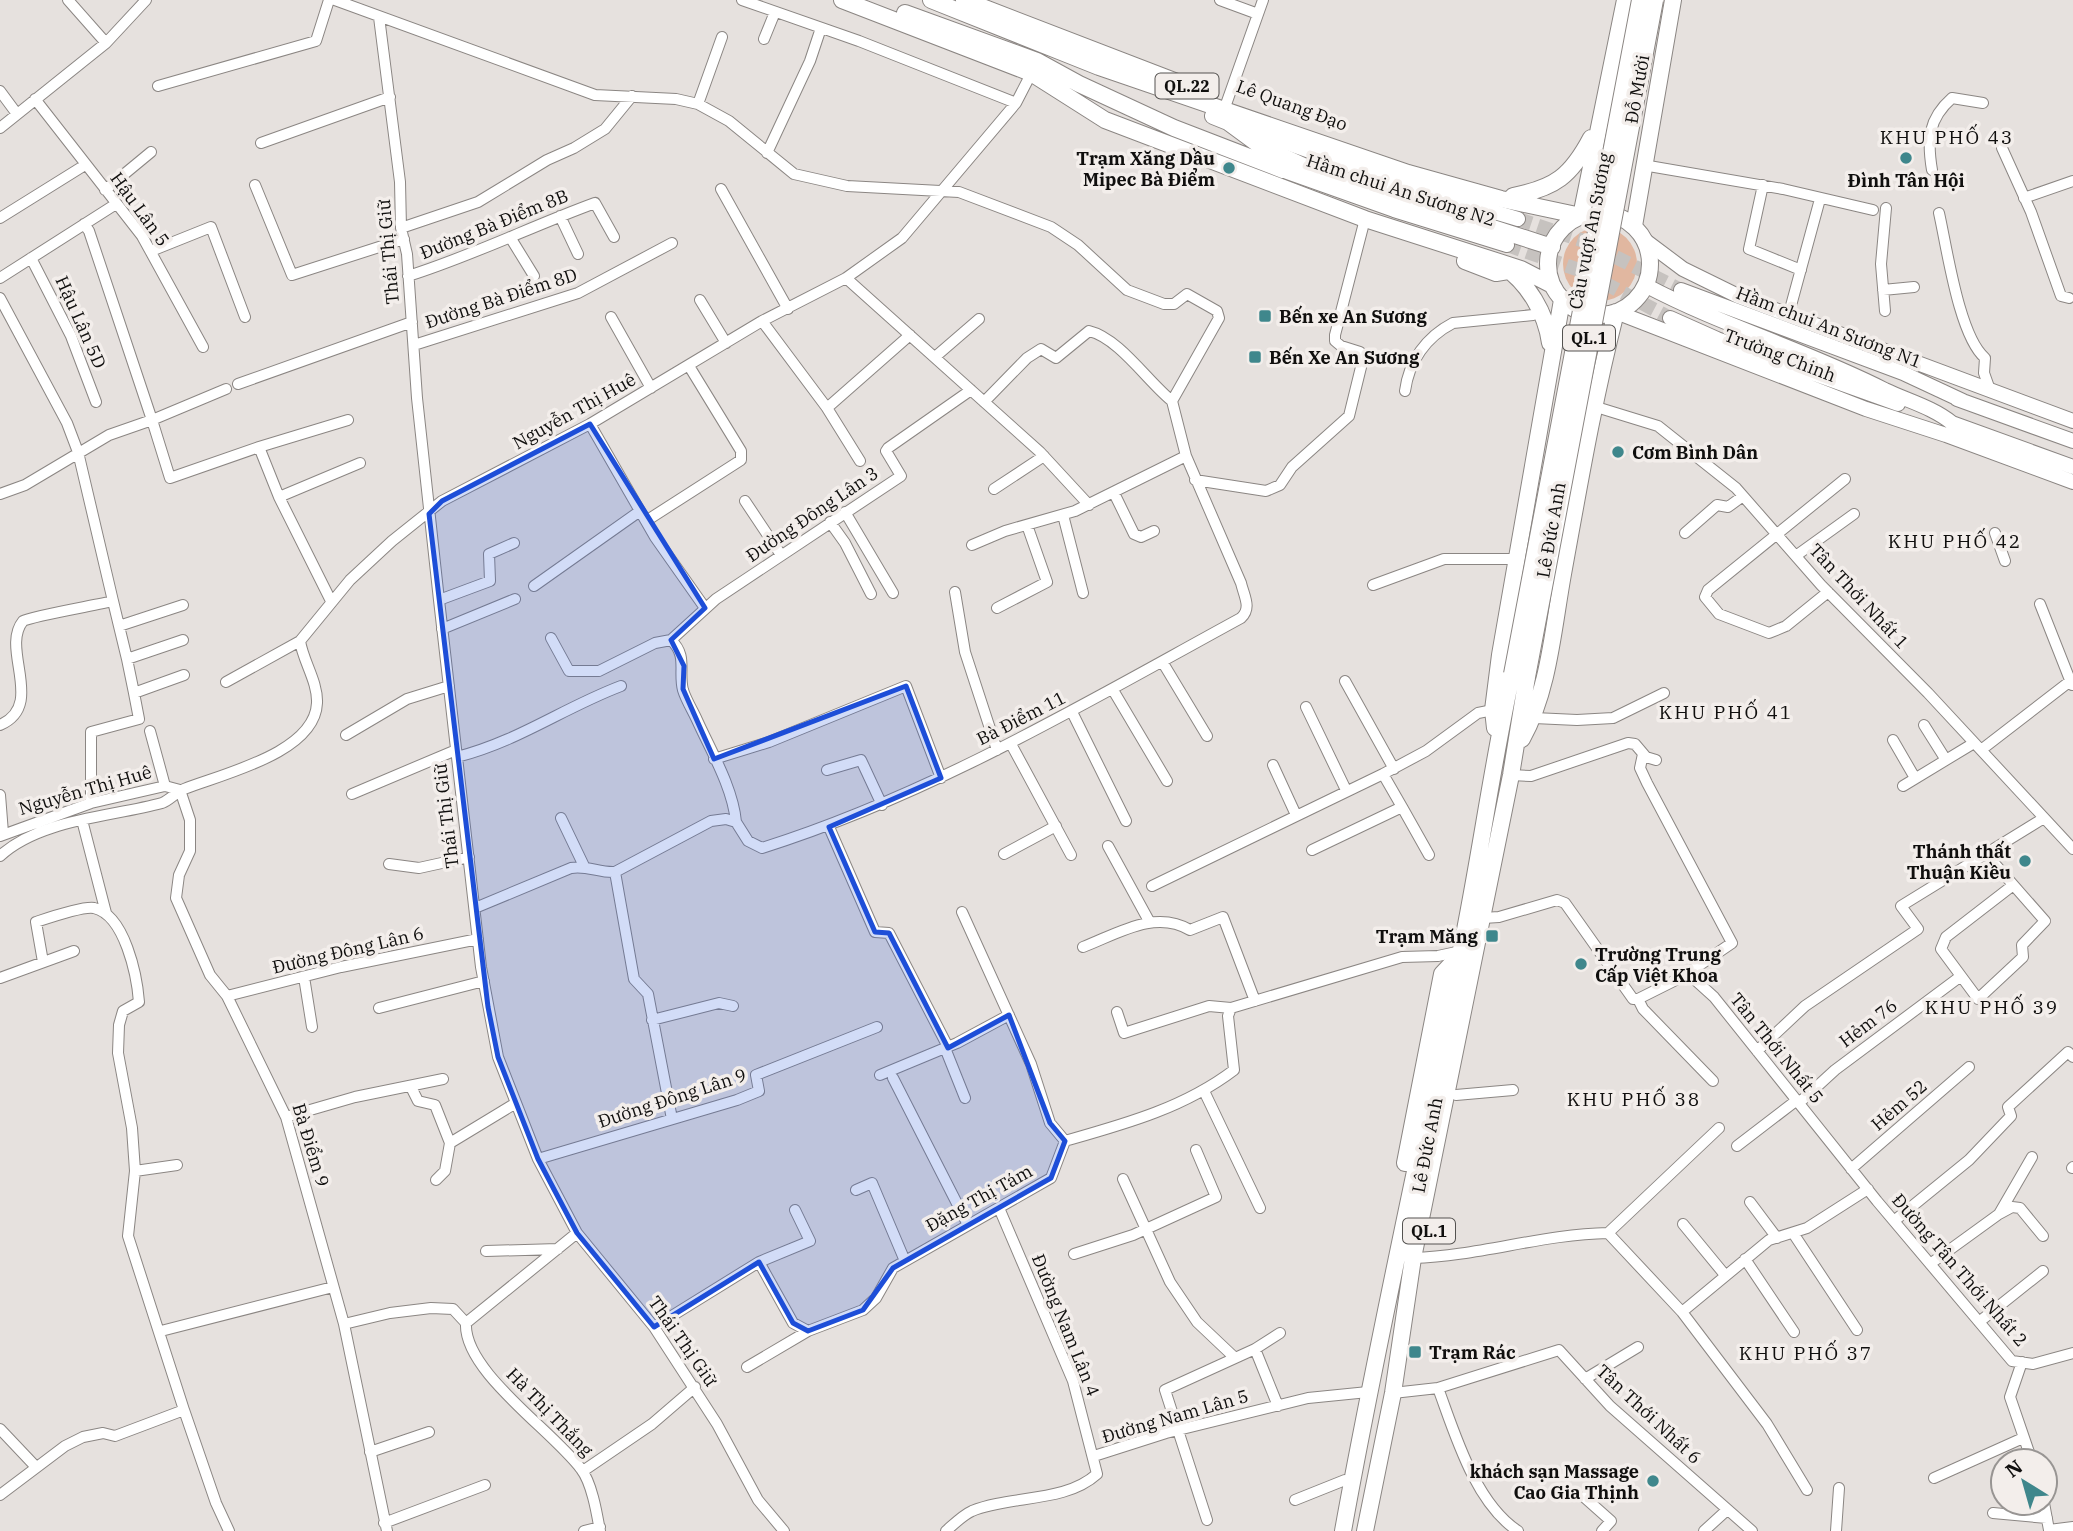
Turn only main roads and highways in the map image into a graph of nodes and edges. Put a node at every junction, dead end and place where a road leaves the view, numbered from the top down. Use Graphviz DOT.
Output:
graph roads {
  1 [pos="842,0"];
  2 [pos="870,0"];
  3 [pos="932,0"];
  4 [pos="964,0"];
  5 [pos="1625,0"];
  6 [pos="1640,0"];
  7 [pos="1655,0"];
  8 [pos="1673,0"];
  9 [pos="1034,67"];
  10 [pos="1118,103"];
  11 [pos="1226,111"];
  12 [pos="1601,120"];
  13 [pos="1650,126"];
  14 [pos="1147,136"];
  15 [pos="1312,170"];
  16 [pos="1275,179"];
  17 [pos="1509,197"];
  18 [pos="1581,216"];
  19 [pos="1518,219"];
  20 [pos="1639,233"];
  21 [pos="1507,245"];
  22 [pos="1552,247"];
  23 [pos="1504,268"];
  24 [pos="1552,285"];
  25 [pos="1645,285"];
  26 [pos="1681,290"];
  27 [pos="1562,300"];
  28 [pos="1616,312"];
  29 [pos="1670,318"];
  30 [pos="1551,367"];
  31 [pos="1851,371"];
  32 [pos="1600,375"];
  33 [pos="1946,376"];
  34 [pos="1963,401"];
  35 [pos="2073,421"];
  36 [pos="1952,423"];
  37 [pos="2026,424"];
  38 [pos="1932,430"];
  39 [pos="1979,432"];
  40 [pos="2073,442"];
  41 [pos="2073,467"];
  42 [pos="2073,482"];
  43 [pos="1520,675"];
  44 [pos="1497,744"];
  45 [pos="1516,751"];
  46 [pos="1481,925"];
  47 [pos="1418,1258"];
  48 [pos="1365,1392"];
  49 [pos="1397,1393"];
  50 [pos="1336,1531"];
  51 [pos="1343,1531"];
  52 [pos="1365,1531"];
  53 [pos="1373,1531"];
  1 -- 9 [label="highway, Lê Quang Đạo / QL.22"];
  2 -- 9 [label="highway, Lê Quang Đạo / QL.22"];
  3 -- 11 [label="highway, Lê Quang Đạo / QL.22"];
  4 -- 11 [label="highway, Lê Quang Đạo / QL.22"];
  5 -- 12 [label="highway, Đỗ Mười"];
  6 -- 43 [label="highway, Cầu vượt An Sương / QL.1, bridge"];
  7 -- 43 [label="highway, Cầu vượt An Sương / QL.1, bridge"];
  8 -- 13 [label="highway, Đỗ Mười"];
  9 -- 10 [label="highway, Lê Quang Đạo / QL.22"];
  9 -- 14 [label="highway, Lê Quang Đạo / QL.22"];
  10 -- 14 [label="highway"];
  10 -- 16 [label="highway, Lê Quang Đạo / QL.22"];
  11 -- 15 [label="highway, Lê Quang Đạo / QL.22"];
  11 -- 17 [label="highway, Lê Quang Đạo / QL.22"];
  11 -- 19 [label="main road"];
  12 -- 13 [label="highway"];
  12 -- 17 [label="highway"];
  12 -- 18 [label="highway, Đỗ Mười"];
  13 -- 20 [label="highway, Đỗ Mười"];
  14 -- 16 [label="highway, Lê Quang Đạo / QL.22"];
  15 -- 16 [label="highway, Lê Quang Đạo / QL.22"];
  15 -- 22 [label="highway, Lê Quang Đạo"];
  16 -- 21 [label="main road, Hầm chui An Sương N2"];
  16 -- 23 [label="highway, Lê Quang Đạo / QL.22"];
  17 -- 18 [label="highway, Lê Quang Đạo / QL.22"];
  18 -- 20 [label="highway"];
  18 -- 22 [label="highway"];
  20 -- 25 [label="highway"];
  20 -- 33 [label="main road, Trường Chinh"];
  22 -- 24 [label="highway"];
  23 -- 24 [label="highway, Lê Quang Đạo / QL.22"];
  23 -- 30 [label="highway"];
  23 -- 30 [label="highway"];
  24 -- 27 [label="highway"];
  25 -- 28 [label="highway"];
  25 -- 31 [label="main road, Trường Chinh"];
  26 -- 34 [label="main road, Hầm chui An Sương N1"];
  27 -- 28 [label="highway"];
  27 -- 30 [label="highway, Lê Đức Anh / QL.1"];
  28 -- 32 [label="highway, Lê Đức Anh / QL.1"];
  28 -- 38 [label="main road, Trường Chinh"];
  29 -- 36 [label="main road"];
  30 -- 32 [label="highway"];
  30 -- 44 [label="highway, Lê Đức Anh / QL.1"];
  31 -- 34 [label="main road, Trường Chinh"];
  31 -- 36 [label="main road, Trường Chinh"];
  32 -- 45 [label="highway, Lê Đức Anh / QL.1"];
  33 -- 35 [label="main road, Trường Chinh"];
  33 -- 37 [label="main road, Trường Chinh"];
  34 -- 37 [label="main road, Trường Chinh"];
  36 -- 39 [label="main road, Trường Chinh"];
  37 -- 40 [label="main road, Trường Chinh"];
  38 -- 39 [label="main road, Trường Chinh"];
  38 -- 42 [label="main road, Trường Chinh"];
  39 -- 41 [label="main road, Trường Chinh"];
  43 -- 44 [label="highway, Lê Đức Anh / QL.1"];
  43 -- 45 [label="highway, Lê Đức Anh / QL.1"];
  44 -- 48 [label="highway, Lê Đức Anh / QL.1"];
  45 -- 46 [label="highway, Lê Đức Anh / QL.1"];
  46 -- 47 [label="highway, Lê Đức Anh / QL.1"];
  46 -- 47 [label="highway, Lê Đức Anh / QL.1"];
  47 -- 49 [label="highway, Lê Đức Anh / QL.1"];
  48 -- 50 [label="highway, Lê Đức Anh / QL.1"];
  48 -- 51 [label="highway, Lê Đức Anh / QL.1"];
  49 -- 52 [label="highway, Lê Đức Anh / QL.1"];
  49 -- 53 [label="highway, Lê Đức Anh / QL.1"];
}
